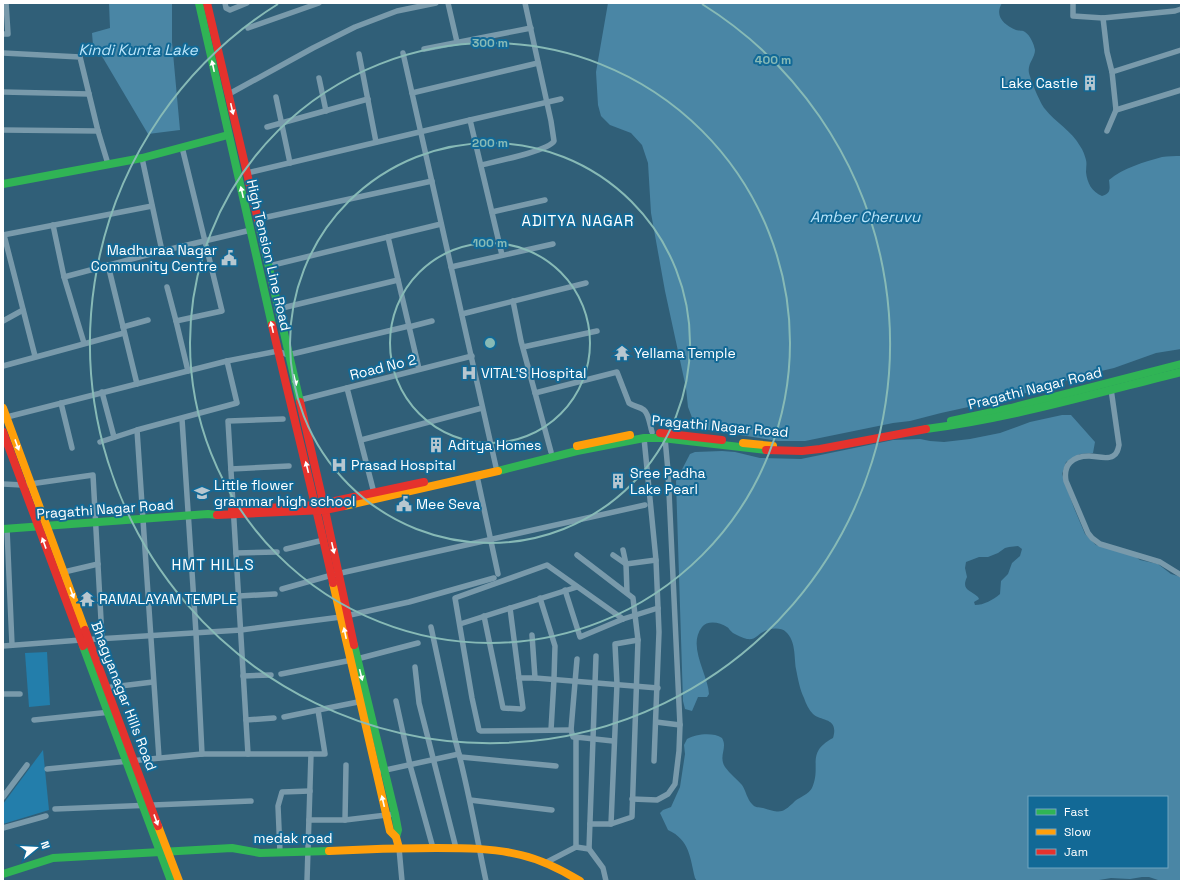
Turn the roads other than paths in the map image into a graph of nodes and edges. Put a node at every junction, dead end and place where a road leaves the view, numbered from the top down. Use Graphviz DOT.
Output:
graph roads {
  1 [pos="6,3"];
  2 [pos="199,3"];
  3 [pos="207,3"];
  4 [pos="225,3"];
  5 [pos="247,3"];
  6 [pos="319,3"];
  7 [pos="436,3"];
  8 [pos="448,3"];
  9 [pos="525,3"];
  10 [pos="1073,3"];
  11 [pos="1181,9"];
  12 [pos="1103,18"];
  13 [pos="248,28"];
  14 [pos="531,28"];
  15 [pos="3,34"];
  16 [pos="457,42"];
  17 [pos="424,49"];
  18 [pos="1181,50"];
  19 [pos="3,53"];
  20 [pos="402,53"];
  21 [pos="359,54"];
  22 [pos="538,63"];
  23 [pos="1112,72"];
  24 [pos="319,78"];
  25 [pos="1181,90"];
  26 [pos="3,92"];
  27 [pos="412,93"];
  28 [pos="90,94"];
  29 [pos="229,94"];
  30 [pos="276,97"];
  31 [pos="368,99"];
  32 [pos="561,100"];
  33 [pos="546,102"];
  34 [pos="1116,110"];
  35 [pos="326,111"];
  36 [pos="470,120"];
  37 [pos="281,123"];
  38 [pos="267,127"];
  39 [pos="3,130"];
  40 [pos="98,131"];
  41 [pos="1107,131"];
  42 [pos="420,132"];
  43 [pos="228,135"];
  44 [pos="376,142"];
  45 [pos="182,147"];
  46 [pos="142,158"];
  47 [pos="290,163"];
  48 [pos="108,164"];
  49 [pos="480,165"];
  50 [pos="247,173"];
  51 [pos="432,181"];
  52 [pos="3,184"];
  53 [pos="545,200"];
  54 [pos="152,206"];
  55 [pos="492,212"];
  56 [pos="258,219"];
  57 [pos="441,224"];
  58 [pos="53,225"];
  59 [pos="251,230"];
  60 [pos="3,235"];
  61 [pos="388,237"];
  62 [pos="205,241"];
  63 [pos="553,244"];
  64 [pos="162,251"];
  65 [pos="502,255"];
  66 [pos="108,265"];
  67 [pos="269,266"];
  68 [pos="451,267"];
  69 [pos="64,277"];
  70 [pos="398,280"];
  71 [pos="586,283"];
  72 [pos="167,287"];
  73 [pos="513,301"];
  74 [pos="278,309"];
  75 [pos="23,310"];
  76 [pos="462,314"];
  77 [pos="148,320"];
  78 [pos="3,321"];
  79 [pos="176,321"];
  80 [pos="432,321"];
  81 [pos="409,326"];
  82 [pos="124,330"];
  83 [pos="597,331"];
  84 [pos="84,343"];
  85 [pos="523,347"];
  86 [pos="278,352"];
  87 [pos="288,355"];
  88 [pos="35,356"];
  89 [pos="472,356"];
  90 [pos="227,361"];
  91 [pos="1181,364"];
  92 [pos="3,366"];
  93 [pos="419,370"];
  94 [pos="188,371"];
  95 [pos="1181,372"];
  96 [pos="137,384"];
  97 [pos="347,388"];
  98 [pos="1111,389"];
  99 [pos="102,392"];
  100 [pos="535,393"];
  101 [pos="300,400"];
  102 [pos="61,403"];
  103 [pos="3,408"];
  104 [pos="482,408"];
  105 [pos="5,418"];
  106 [pos="182,419"];
  107 [pos="283,419"];
  108 [pos="137,430"];
  109 [pos="3,432"];
  110 [pos="652,432"];
  111 [pos="114,437"];
  112 [pos="644,438"];
  113 [pos="665,438"];
  114 [pos="361,440"];
  115 [pos="100,442"];
  116 [pos="591,445"];
  117 [pos="72,448"];
  118 [pos="550,452"];
  119 [pos="289,466"];
  120 [pos="496,467"];
  121 [pos="231,470"];
  122 [pos="477,476"];
  123 [pos="3,484"];
  124 [pos="27,484"];
  125 [pos="374,493"];
  126 [pos="645,505"];
  127 [pos="320,508"];
  128 [pos="234,512"];
  129 [pos="189,516"];
  130 [pos="143,519"];
  131 [pos="96,522"];
  132 [pos="47,525"];
  133 [pos="38,526"];
  134 [pos="5,529"];
  135 [pos="490,539"];
  136 [pos="324,540"];
  137 [pos="286,549"];
  138 [pos="623,550"];
  139 [pos="277,552"];
  140 [pos="236,553"];
  141 [pos="577,555"];
  142 [pos="613,555"];
  143 [pos="656,560"];
  144 [pos="98,564"];
  145 [pos="626,564"];
  146 [pos="64,572"];
  147 [pos="336,574"];
  148 [pos="1181,575"];
  149 [pos="577,587"];
  150 [pos="282,589"];
  151 [pos="565,590"];
  152 [pos="626,592"];
  153 [pos="275,594"];
  154 [pos="238,596"];
  155 [pos="540,598"];
  156 [pos="510,608"];
  157 [pos="658,608"];
  158 [pos="345,616"];
  159 [pos="484,616"];
  160 [pos="636,616"];
  161 [pos="623,619"];
  162 [pos="460,624"];
  163 [pos="431,627"];
  164 [pos="241,630"];
  165 [pos="196,633"];
  166 [pos="532,635"];
  167 [pos="150,636"];
  168 [pos="102,638"];
  169 [pos="84,639"];
  170 [pos="638,640"];
  171 [pos="418,643"];
  172 [pos="3,646"];
  173 [pos="12,646"];
  174 [pos="596,656"];
  175 [pos="354,659"];
  176 [pos="577,659"];
  177 [pos="415,667"];
  178 [pos="281,674"];
  179 [pos="271,675"];
  180 [pos="243,676"];
  181 [pos="519,678"];
  182 [pos="535,678"];
  183 [pos="554,679"];
  184 [pos="575,681"];
  185 [pos="153,682"];
  186 [pos="596,683"];
  187 [pos="617,684"];
  188 [pos="636,686"];
  189 [pos="103,688"];
  190 [pos="658,688"];
  191 [pos="3,694"];
  192 [pos="20,694"];
  193 [pos="364,701"];
  194 [pos="396,701"];
  195 [pos="318,710"];
  196 [pos="112,712"];
  197 [pos="284,717"];
  198 [pos="274,718"];
  199 [pos="34,720"];
  200 [pos="246,720"];
  201 [pos="656,722"];
  202 [pos="680,725"];
  203 [pos="551,730"];
  204 [pos="571,730"];
  205 [pos="576,737"];
  206 [pos="593,739"];
  207 [pos="613,741"];
  208 [pos="202,754"];
  209 [pos="248,754"];
  210 [pos="311,754"];
  211 [pos="460,756"];
  212 [pos="159,758"];
  213 [pos="434,759"];
  214 [pos="131,761"];
  215 [pos="654,761"];
  216 [pos="27,765"];
  217 [pos="346,765"];
  218 [pos="410,765"];
  219 [pos="556,766"];
  220 [pos="47,769"];
  221 [pos="381,771"];
  222 [pos="310,791"];
  223 [pos="3,797"];
  224 [pos="632,799"];
  225 [pos="470,800"];
  226 [pos="251,801"];
  227 [pos="147,806"];
  228 [pos="54,810"];
  229 [pos="552,810"];
  230 [pos="391,815"];
  231 [pos="46,816"];
  232 [pos="309,820"];
  233 [pos="345,820"];
  234 [pos="590,824"];
  235 [pos="611,824"];
  236 [pos="3,828"];
  237 [pos="576,847"];
  238 [pos="398,848"];
  239 [pos="433,848"];
  240 [pos="456,848"];
  241 [pos="479,849"];
  242 [pos="589,850"];
  243 [pos="165,851"];
  244 [pos="280,852"];
  245 [pos="308,852"];
  246 [pos="548,864"];
  247 [pos="3,874"];
  248 [pos="172,881"];
  249 [pos="179,881"];
  250 [pos="307,881"];
  251 [pos="402,881"];
  252 [pos="486,881"];
  253 [pos="580,881"];
  254 [pos="606,881"];
  1 -- 15 [label="street"];
  43 -- 2 [label="main road, High Tension Line Road, one-way"];
  3 -- 29 [label="main road, High Tension Line Road"];
  4 -- 5 [label="street"];
  6 -- 13 [label="street"];
  7 -- 29 [label="street"];
  8 -- 16 [label="street"];
  9 -- 14 [label="street"];
  10 -- 12 [label="street"];
  11 -- 12 [label="street"];
  12 -- 23 [label="street"];
  14 -- 16 [label="street"];
  14 -- 22 [label="street"];
  16 -- 17 [label="street"];
  18 -- 23 [label="street"];
  19 -- 28 [label="street"];
  20 -- 27 [label="street"];
  21 -- 31 [label="street"];
  22 -- 27 [label="street"];
  22 -- 33 [label="street"];
  23 -- 34 [label="street"];
  24 -- 35 [label="street"];
  25 -- 34 [label="street"];
  26 -- 28 [label="street"];
  27 -- 42 [label="street"];
  28 -- 40 [label="street"];
  29 -- 50 [label="main road, High Tension Line Road, one-way"];
  30 -- 37 [label="street"];
  31 -- 35 [label="street"];
  31 -- 44 [label="street"];
  32 -- 33 [label="street"];
  33 -- 36 [label="street"];
  33 -- 49 [label="street"];
  34 -- 41 [label="street"];
  35 -- 37 [label="street"];
  36 -- 42 [label="street"];
  36 -- 49 [label="street"];
  37 -- 38 [label="street"];
  37 -- 47 [label="street"];
  39 -- 40 [label="street"];
  40 -- 48 [label="street"];
  42 -- 44 [label="street"];
  42 -- 51 [label="street"];
  43 -- 45 [label="main road"];
  59 -- 43 [label="main road, High Tension Line Road, one-way"];
  44 -- 47 [label="street"];
  45 -- 46 [label="main road"];
  45 -- 62 [label="street"];
  46 -- 48 [label="main road"];
  46 -- 54 [label="street"];
  47 -- 50 [label="street"];
  48 -- 52 [label="main road"];
  49 -- 55 [label="street"];
  50 -- 56 [label="main road, High Tension Line Road"];
  51 -- 56 [label="street"];
  51 -- 57 [label="street"];
  53 -- 55 [label="street"];
  54 -- 58 [label="street"];
  54 -- 64 [label="street"];
  55 -- 65 [label="street"];
  56 -- 67 [label="main road, High Tension Line Road"];
  57 -- 61 [label="street"];
  57 -- 68 [label="street"];
  58 -- 60 [label="street"];
  58 -- 69 [label="street"];
  59 -- 62 [label="street"];
  86 -- 59 [label="main road, High Tension Line Road, one-way"];
  60 -- 75 [label="street"];
  61 -- 67 [label="street"];
  61 -- 70 [label="street"];
  62 -- 64 [label="street"];
  62 -- 79 [label="street"];
  63 -- 65 [label="street"];
  64 -- 66 [label="street"];
  65 -- 68 [label="street"];
  66 -- 69 [label="street"];
  66 -- 82 [label="street"];
  67 -- 74 [label="main road, High Tension Line Road"];
  68 -- 76 [label="street"];
  69 -- 84 [label="street"];
  70 -- 74 [label="street"];
  70 -- 81 [label="street"];
  71 -- 73 [label="street"];
  72 -- 79 [label="street"];
  73 -- 76 [label="street"];
  73 -- 85 [label="street"];
  74 -- 87 [label="main road, High Tension Line Road"];
  75 -- 78 [label="street"];
  75 -- 88 [label="street"];
  76 -- 89 [label="street"];
  77 -- 82 [label="street"];
  79 -- 94 [label="street"];
  80 -- 81 [label="street"];
  81 -- 87 [label="street"];
  81 -- 93 [label="street"];
  82 -- 84 [label="street"];
  82 -- 96 [label="street"];
  83 -- 85 [label="street"];
  84 -- 88 [label="street"];
  85 -- 100 [label="street"];
  86 -- 87 [label="street"];
  86 -- 90 [label="street"];
  127 -- 86 [label="main road, High Tension Line Road, one-way"];
  87 -- 101 [label="main road, High Tension Line Road, one-way"];
  88 -- 92 [label="street"];
  89 -- 93 [label="street, Road No 2"];
  89 -- 104 [label="street"];
  90 -- 94 [label="street"];
  90 -- 106 [label="street"];
  91 -- 110 [label="main road, Pragathi Nagar Road"];
  93 -- 97 [label="street, Road No 2"];
  94 -- 96 [label="street"];
  95 -- 98 [label="main road, Pragathi Nagar Road"];
  96 -- 99 [label="street"];
  97 -- 101 [label="street, Road No 2"];
  97 -- 114 [label="street"];
  98 -- 113 [label="main road, Pragathi Nagar Road"];
  98 -- 148 [label="street"];
  99 -- 102 [label="street"];
  99 -- 111 [label="street"];
  100 -- 110 [label="street"];
  100 -- 118 [label="street"];
  101 -- 127 [label="main road, High Tension Line Road"];
  102 -- 105 [label="street"];
  102 -- 117 [label="street"];
  103 -- 105 [label="main road, Bhagyanagar Hills Road"];
  104 -- 114 [label="street"];
  104 -- 120 [label="street"];
  105 -- 124 [label="main road, Bhagyanagar Hills Road, one-way"];
  106 -- 108 [label="street"];
  106 -- 129 [label="street"];
  107 -- 121 [label="street"];
  108 -- 111 [label="street"];
  108 -- 130 [label="street"];
  109 -- 124 [label="main road, Bhagyanagar Hills Road"];
  110 -- 116 [label="main road, Pragathi Nagar Road"];
  111 -- 115 [label="street"];
  112 -- 113 [label="main road, Pragathi Nagar Road"];
  112 -- 116 [label="main road, Pragathi Nagar Road"];
  112 -- 143 [label="street"];
  113 -- 202 [label="street"];
  114 -- 125 [label="street"];
  116 -- 118 [label="main road, Pragathi Nagar Road"];
  116 -- 122 [label="main road, Pragathi Nagar Road"];
  118 -- 120 [label="main road, Pragathi Nagar Road"];
  119 -- 121 [label="street"];
  120 -- 125 [label="main road, Pragathi Nagar Road"];
  121 -- 128 [label="street"];
  122 -- 127 [label="main road, Pragathi Nagar Road"];
  122 -- 135 [label="street"];
  123 -- 124 [label="street"];
  124 -- 131 [label="street"];
  124 -- 132 [label="main road, Bhagyanagar Hills Road"];
  124 -- 133 [label="main road, Bhagyanagar Hills Road"];
  125 -- 127 [label="main road, Pragathi Nagar Road"];
  126 -- 135 [label="street"];
  127 -- 128 [label="main road, Pragathi Nagar Road"];
  127 -- 136 [label="main road"];
  127 -- 147 [label="main road, one-way"];
  128 -- 129 [label="main road, Pragathi Nagar Road"];
  128 -- 140 [label="street"];
  129 -- 130 [label="main road, Pragathi Nagar Road"];
  129 -- 165 [label="street"];
  130 -- 131 [label="main road, Pragathi Nagar Road"];
  130 -- 167 [label="street"];
  131 -- 132 [label="main road, Pragathi Nagar Road"];
  131 -- 144 [label="street"];
  132 -- 133 [label="main road, Pragathi Nagar Road"];
  132 -- 146 [label="main road, Bhagyanagar Hills Road"];
  133 -- 134 [label="main road, Pragathi Nagar Road"];
  169 -- 133 [label="main road, Bhagyanagar Hills Road, one-way"];
  134 -- 173 [label="street"];
  135 -- 147 [label="street"];
  135 -- 158 [label="street"];
  136 -- 137 [label="street"];
  136 -- 147 [label="main road"];
  138 -- 145 [label="street"];
  139 -- 140 [label="street"];
  140 -- 154 [label="street"];
  141 -- 152 [label="street"];
  142 -- 145 [label="street"];
  143 -- 145 [label="street"];
  143 -- 157 [label="street"];
  144 -- 146 [label="street"];
  144 -- 168 [label="street"];
  145 -- 152 [label="street"];
  146 -- 169 [label="main road, Bhagyanagar Hills Road, one-way"];
  147 -- 150 [label="street"];
  147 -- 158 [label="main road"];
  149 -- 151 [label="street"];
  149 -- 161 [label="street"];
  149 -- 162 [label="street"];
  151 -- 155 [label="street"];
  151 -- 161 [label="street"];
  152 -- 160 [label="street"];
  153 -- 154 [label="street"];
  154 -- 164 [label="street"];
  155 -- 156 [label="street"];
  155 -- 183 [label="street"];
  156 -- 159 [label="street"];
  156 -- 181 [label="street"];
  157 -- 160 [label="street"];
  157 -- 190 [label="street"];
  158 -- 164 [label="street"];
  158 -- 175 [label="main road"];
  159 -- 162 [label="street"];
  159 -- 181 [label="street"];
  160 -- 161 [label="street"];
  160 -- 170 [label="street"];
  162 -- 203 [label="street"];
  163 -- 211 [label="street"];
  164 -- 165 [label="street"];
  164 -- 180 [label="street"];
  165 -- 167 [label="street"];
  165 -- 208 [label="street"];
  166 -- 182 [label="street"];
  167 -- 168 [label="street"];
  167 -- 185 [label="street"];
  168 -- 169 [label="street"];
  169 -- 173 [label="street"];
  169 -- 189 [label="main road, Bhagyanagar Hills Road"];
  170 -- 187 [label="street"];
  170 -- 188 [label="street"];
  171 -- 175 [label="street"];
  172 -- 173 [label="street"];
  174 -- 186 [label="street"];
  175 -- 178 [label="street"];
  175 -- 193 [label="main road"];
  176 -- 184 [label="street"];
  177 -- 213 [label="street"];
  179 -- 180 [label="street"];
  180 -- 200 [label="street"];
  181 -- 182 [label="street"];
  182 -- 183 [label="street"];
  183 -- 184 [label="street"];
  183 -- 203 [label="street"];
  184 -- 186 [label="street"];
  184 -- 204 [label="street"];
  185 -- 189 [label="street"];
  185 -- 212 [label="street"];
  186 -- 187 [label="street"];
  186 -- 206 [label="street"];
  187 -- 188 [label="street"];
  187 -- 207 [label="street"];
  188 -- 190 [label="street"];
  188 -- 224 [label="street"];
  189 -- 196 [label="main road, Bhagyanagar Hills Road"];
  190 -- 201 [label="street"];
  191 -- 192 [label="street"];
  193 -- 195 [label="street"];
  193 -- 221 [label="main road"];
  194 -- 218 [label="street"];
  195 -- 197 [label="street"];
  195 -- 210 [label="street"];
  196 -- 199 [label="street"];
  196 -- 214 [label="main road, Bhagyanagar Hills Road"];
  198 -- 200 [label="street"];
  200 -- 209 [label="street"];
  201 -- 202 [label="street"];
  201 -- 215 [label="street"];
  202 -- 224 [label="street"];
  203 -- 204 [label="street"];
  204 -- 205 [label="street"];
  205 -- 206 [label="street"];
  205 -- 237 [label="street"];
  206 -- 207 [label="street"];
  206 -- 234 [label="street"];
  207 -- 235 [label="street"];
  208 -- 209 [label="street"];
  208 -- 212 [label="street"];
  209 -- 210 [label="street"];
  210 -- 222 [label="street"];
  211 -- 213 [label="street"];
  211 -- 219 [label="street"];
  211 -- 225 [label="street"];
  212 -- 214 [label="street"];
  213 -- 218 [label="street"];
  213 -- 240 [label="street"];
  214 -- 220 [label="street"];
  214 -- 227 [label="main road, Bhagyanagar Hills Road"];
  216 -- 223 [label="street"];
  217 -- 233 [label="street"];
  218 -- 221 [label="street"];
  218 -- 239 [label="street"];
  221 -- 230 [label="main road"];
  222 -- 232 [label="street"];
  222 -- 244 [label="street"];
  224 -- 235 [label="street"];
  225 -- 229 [label="street"];
  225 -- 241 [label="street"];
  226 -- 227 [label="street"];
  227 -- 228 [label="street"];
  227 -- 243 [label="main road, Bhagyanagar Hills Road"];
  230 -- 233 [label="street"];
  230 -- 238 [label="main road"];
  231 -- 236 [label="street"];
  232 -- 233 [label="street"];
  232 -- 245 [label="street"];
  234 -- 235 [label="street"];
  234 -- 242 [label="street"];
  237 -- 242 [label="street"];
  237 -- 246 [label="street"];
  238 -- 239 [label="main road, medak road"];
  238 -- 245 [label="main road, medak road"];
  238 -- 251 [label="street"];
  239 -- 240 [label="main road, medak road"];
  240 -- 241 [label="main road, medak road"];
  241 -- 246 [label="main road, medak road"];
  241 -- 252 [label="street"];
  242 -- 254 [label="street"];
  243 -- 244 [label="main road, medak road"];
  243 -- 247 [label="main road, medak road"];
  243 -- 248 [label="main road, Bhagyanagar Hills Road"];
  243 -- 249 [label="main road, Bhagyanagar Hills Road"];
  244 -- 245 [label="main road, medak road"];
  245 -- 250 [label="street"];
  246 -- 253 [label="main road, medak road"];
}
